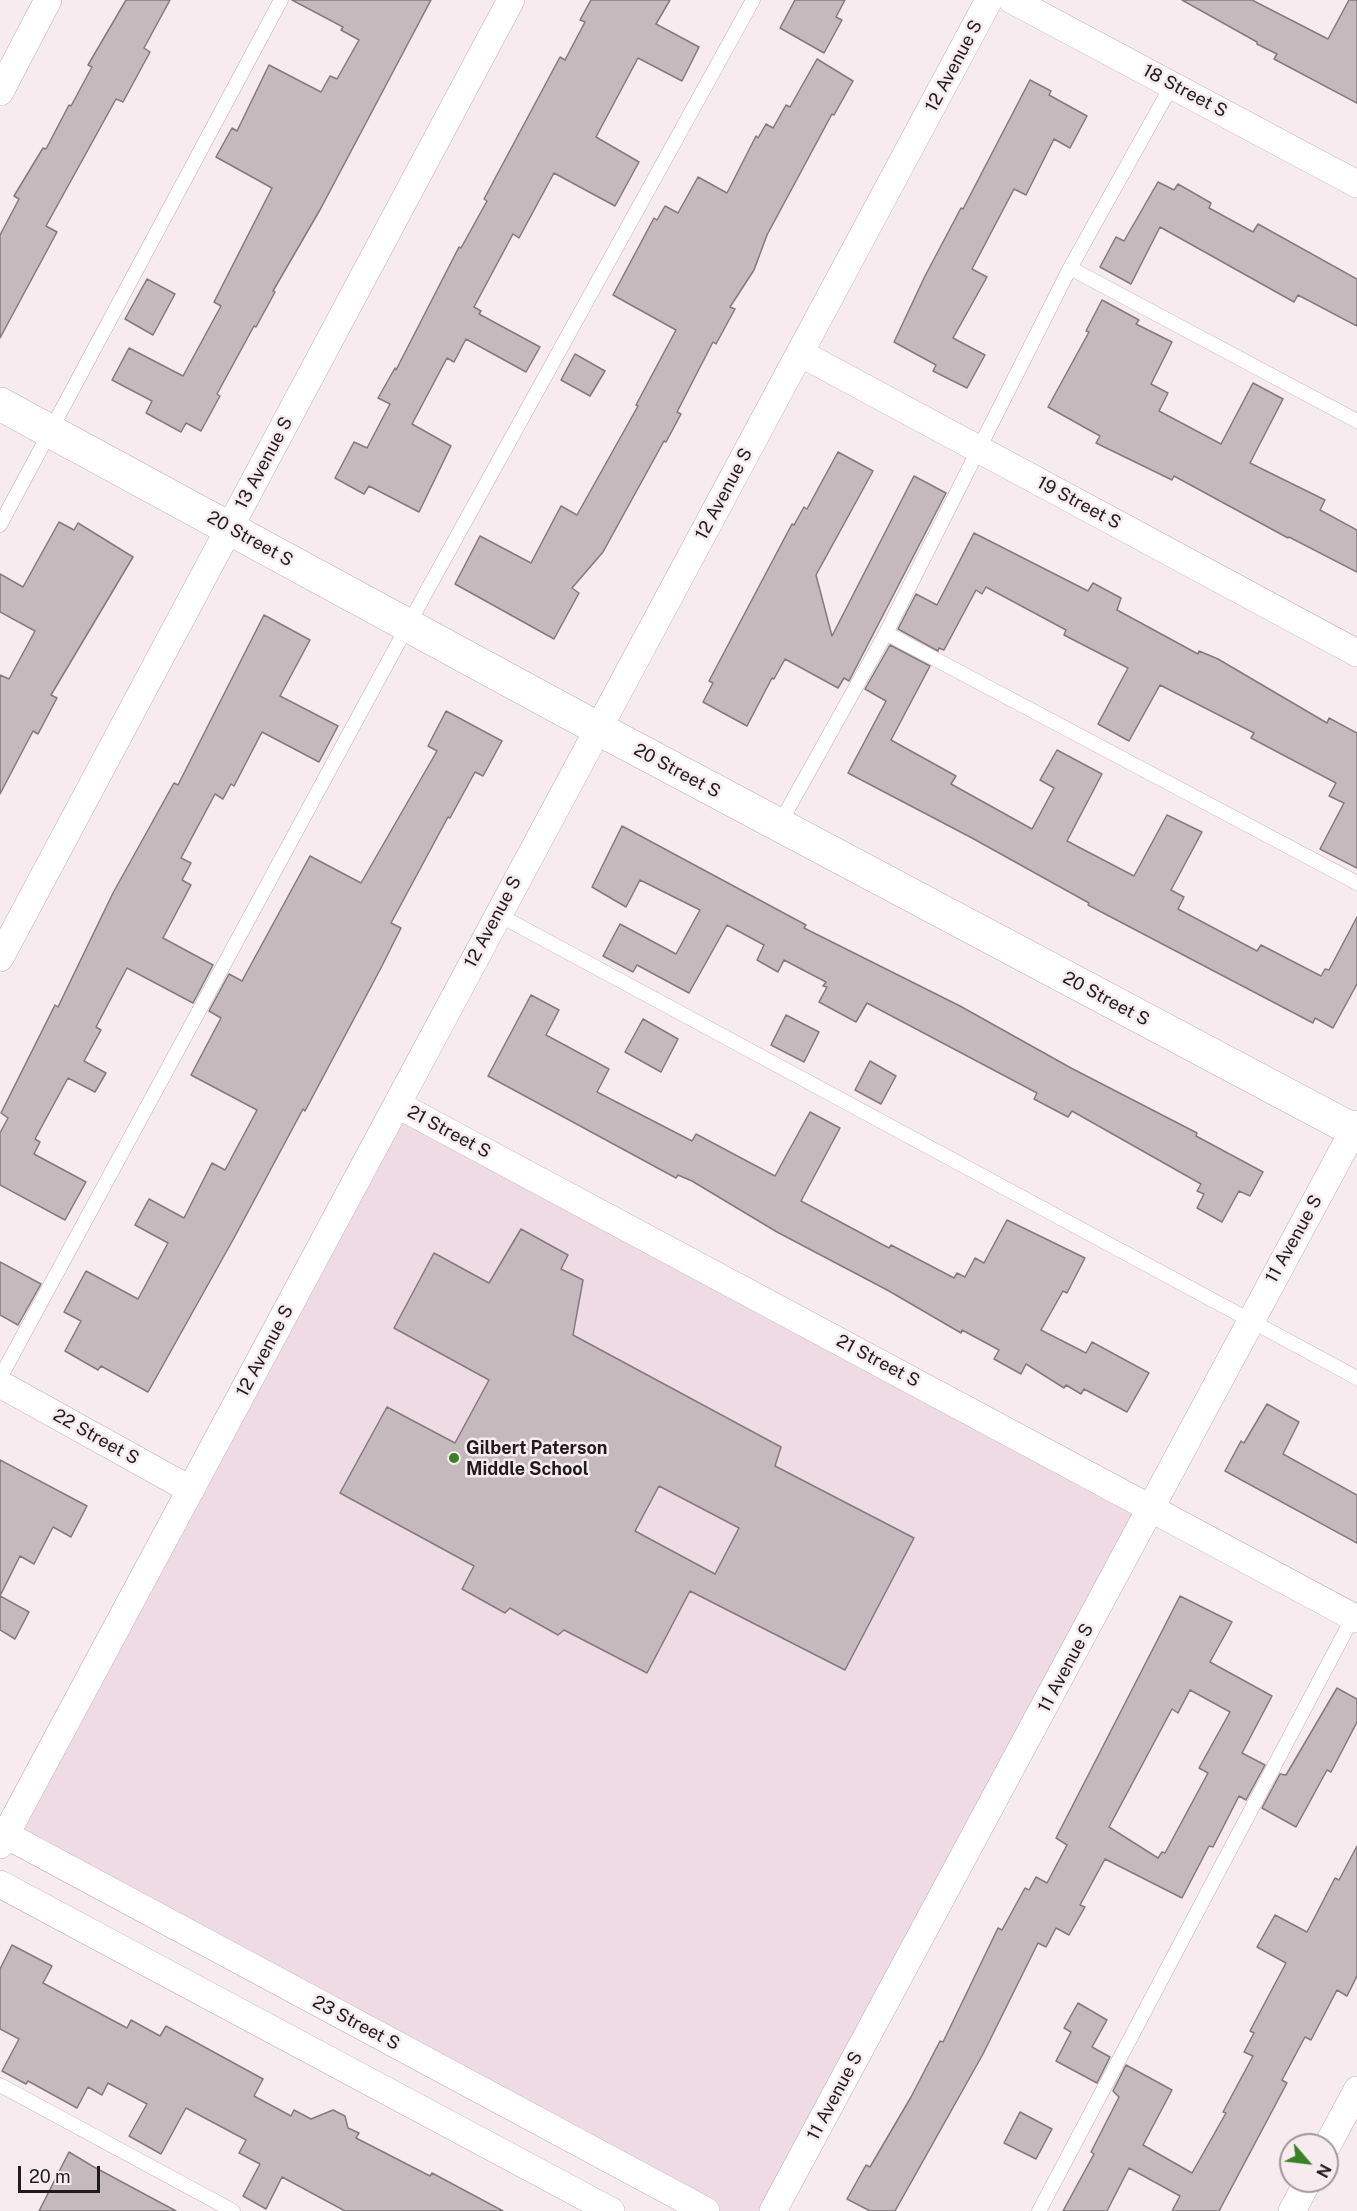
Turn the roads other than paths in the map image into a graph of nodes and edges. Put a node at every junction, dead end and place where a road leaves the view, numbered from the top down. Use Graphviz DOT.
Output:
graph roads {
  1 [pos="48,0"];
  2 [pos="281,0"];
  3 [pos="511,0"];
  4 [pos="753,0"];
  5 [pos="989,0"];
  6 [pos="1012,0"];
  7 [pos="1172,85"];
  8 [pos="0,92"];
  9 [pos="1357,184"];
  10 [pos="1070,268"];
  11 [pos="800,353"];
  12 [pos="0,404"];
  13 [pos="1357,421"];
  14 [pos="51,431"];
  15 [pos="977,448"];
  16 [pos="0,525"];
  17 [pos="230,528"];
  18 [pos="408,625"];
  19 [pos="886,633"];
  20 [pos="1357,653"];
  21 [pos="597,728"];
  22 [pos="779,825"];
  23 [pos="1357,883"];
  24 [pos="497,914"];
  25 [pos="0,958"];
  26 [pos="398,1105"];
  27 [pos="1356,1129"];
  28 [pos="1250,1320"];
  29 [pos="0,1378"];
  30 [pos="1357,1378"];
  31 [pos="0,1384"];
  32 [pos="191,1490"];
  33 [pos="1153,1508"];
  34 [pos="1355,1618"];
  35 [pos="3,1840"];
  36 [pos="0,1884"];
  37 [pos="0,2085"];
  38 [pos="1357,2090"];
  39 [pos="1334,2133"];
  40 [pos="1302,2193"];
  41 [pos="233,2211"];
  42 [pos="612,2211"];
  43 [pos="706,2211"];
  44 [pos="773,2211"];
  45 [pos="1039,2211"];
  46 [pos="1292,2211"];
  1 -- 8 [label="street"];
  2 -- 14 [label="lane"];
  3 -- 17 [label="street, 13 Avenue S"];
  4 -- 18 [label="lane"];
  5 -- 11 [label="street, 12 Avenue S"];
  6 -- 7 [label="street, 18 Street S"];
  7 -- 9 [label="street, 18 Street S"];
  7 -- 10 [label="lane"];
  10 -- 13 [label="lane"];
  10 -- 15 [label="lane"];
  11 -- 15 [label="street, 19 Street S"];
  11 -- 21 [label="street, 12 Avenue S"];
  12 -- 14 [label="street, 20 Street S"];
  14 -- 16 [label="lane"];
  14 -- 17 [label="street, 20 Street S"];
  15 -- 19 [label="lane"];
  15 -- 20 [label="street, 19 Street S"];
  17 -- 18 [label="street, 20 Street S"];
  17 -- 25 [label="street, 13 Avenue S"];
  18 -- 21 [label="street, 20 Street S"];
  18 -- 29 [label="lane"];
  19 -- 22 [label="lane"];
  19 -- 23 [label="lane"];
  21 -- 22 [label="street, 20 Street S"];
  21 -- 24 [label="street, 12 Avenue S"];
  22 -- 27 [label="street, 20 Street S"];
  24 -- 26 [label="street, 12 Avenue S"];
  24 -- 28 [label="lane"];
  26 -- 32 [label="street, 12 Avenue S"];
  26 -- 33 [label="street, 21 Street S"];
  27 -- 28 [label="street, 11 Avenue S"];
  28 -- 30 [label="lane"];
  28 -- 33 [label="street, 11 Avenue S"];
  31 -- 32 [label="street, 22 Street S"];
  32 -- 35 [label="street, 12 Avenue S"];
  33 -- 34 [label="street, 21 Street S"];
  33 -- 44 [label="street, 11 Avenue S"];
  34 -- 45 [label="lane"];
  35 -- 43 [label="street, 23 Street S"];
  36 -- 42 [label="street"];
  37 -- 41 [label="lane"];
  38 -- 39 [label="street"];
  40 -- 46 [label="street"];
}
